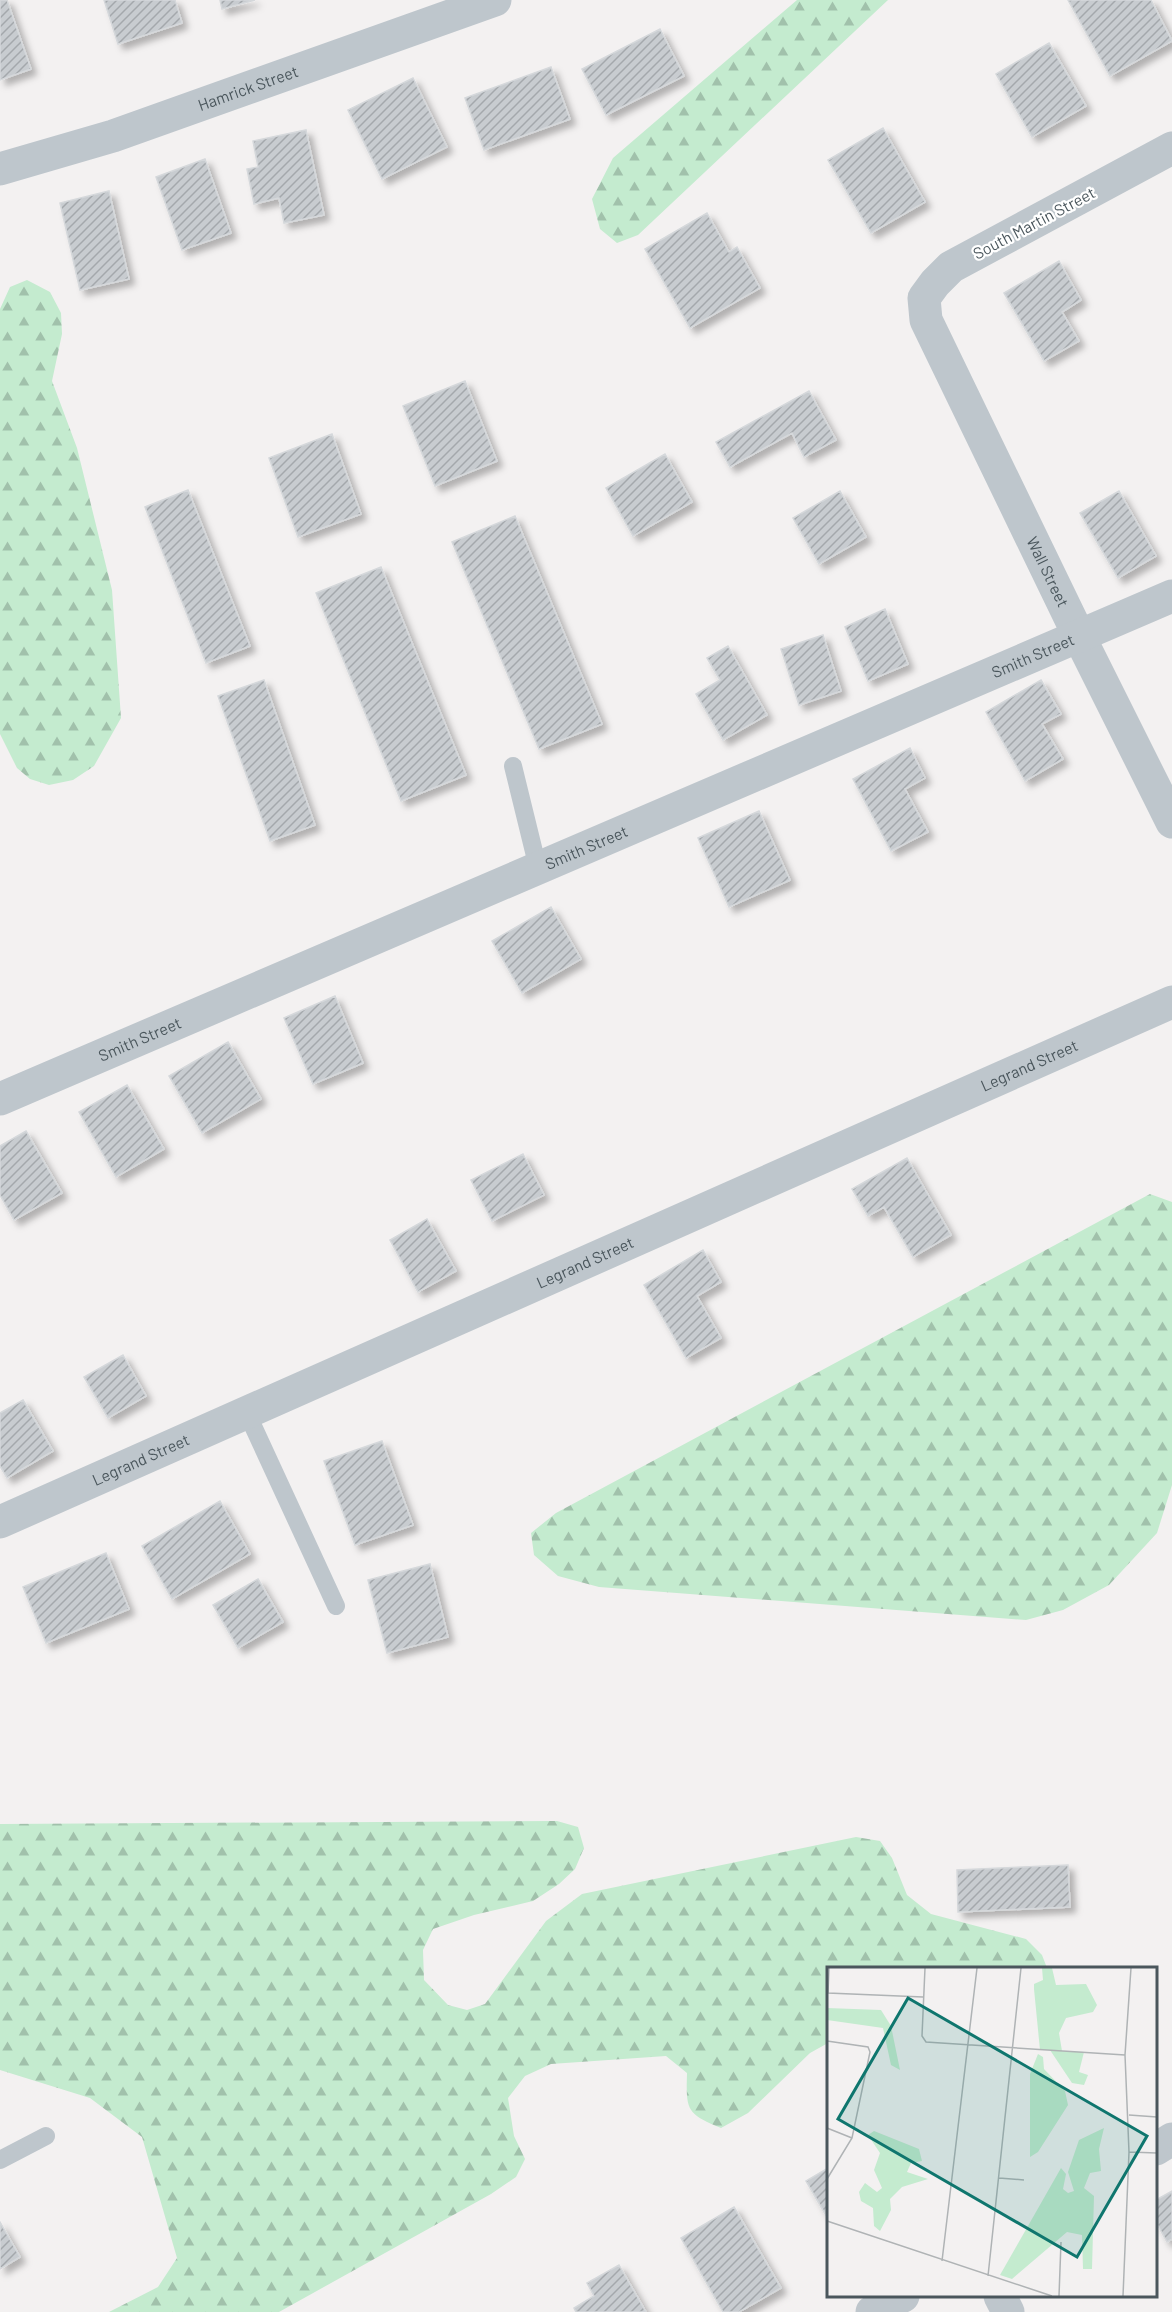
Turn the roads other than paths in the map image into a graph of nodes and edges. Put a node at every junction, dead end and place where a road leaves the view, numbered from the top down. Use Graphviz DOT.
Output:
graph roads {
  1 [pos="495,0"];
  2 [pos="1172,148"];
  3 [pos="0,169"];
  4 [pos="926,320"];
  5 [pos="1172,596"];
  6 [pos="1079,636"];
  7 [pos="513,766"];
  8 [pos="1172,822"];
  9 [pos="538,868"];
  10 [pos="1172,1002"];
  11 [pos="0,1099"];
  12 [pos="247,1413"];
  13 [pos="0,1522"];
  14 [pos="336,1606"];
  15 [pos="46,2136"];
  16 [pos="1172,2139"];
  17 [pos="1157,2148"];
  18 [pos="0,2160"];
  19 [pos="899,2297"];
  20 [pos="1001,2297"];
  21 [pos="872,2312"];
  22 [pos="1008,2312"];
  1 -- 3 [label="street, Hamrick Street"];
  2 -- 4 [label="street, South Martin Street"];
  4 -- 6 [label="street, Wall Street"];
  5 -- 6 [label="street, Smith Street"];
  6 -- 8 [label="street, Wall Street"];
  6 -- 9 [label="street, Smith Street"];
  7 -- 9 [label="lane"];
  9 -- 11 [label="street, Smith Street"];
  10 -- 12 [label="street, Legrand Street"];
  12 -- 13 [label="street, Legrand Street"];
  12 -- 14 [label="lane"];
  15 -- 18 [label="lane"];
  16 -- 17 [label="street"];
  19 -- 21 [label="street"];
  20 -- 22 [label="street"];
}
